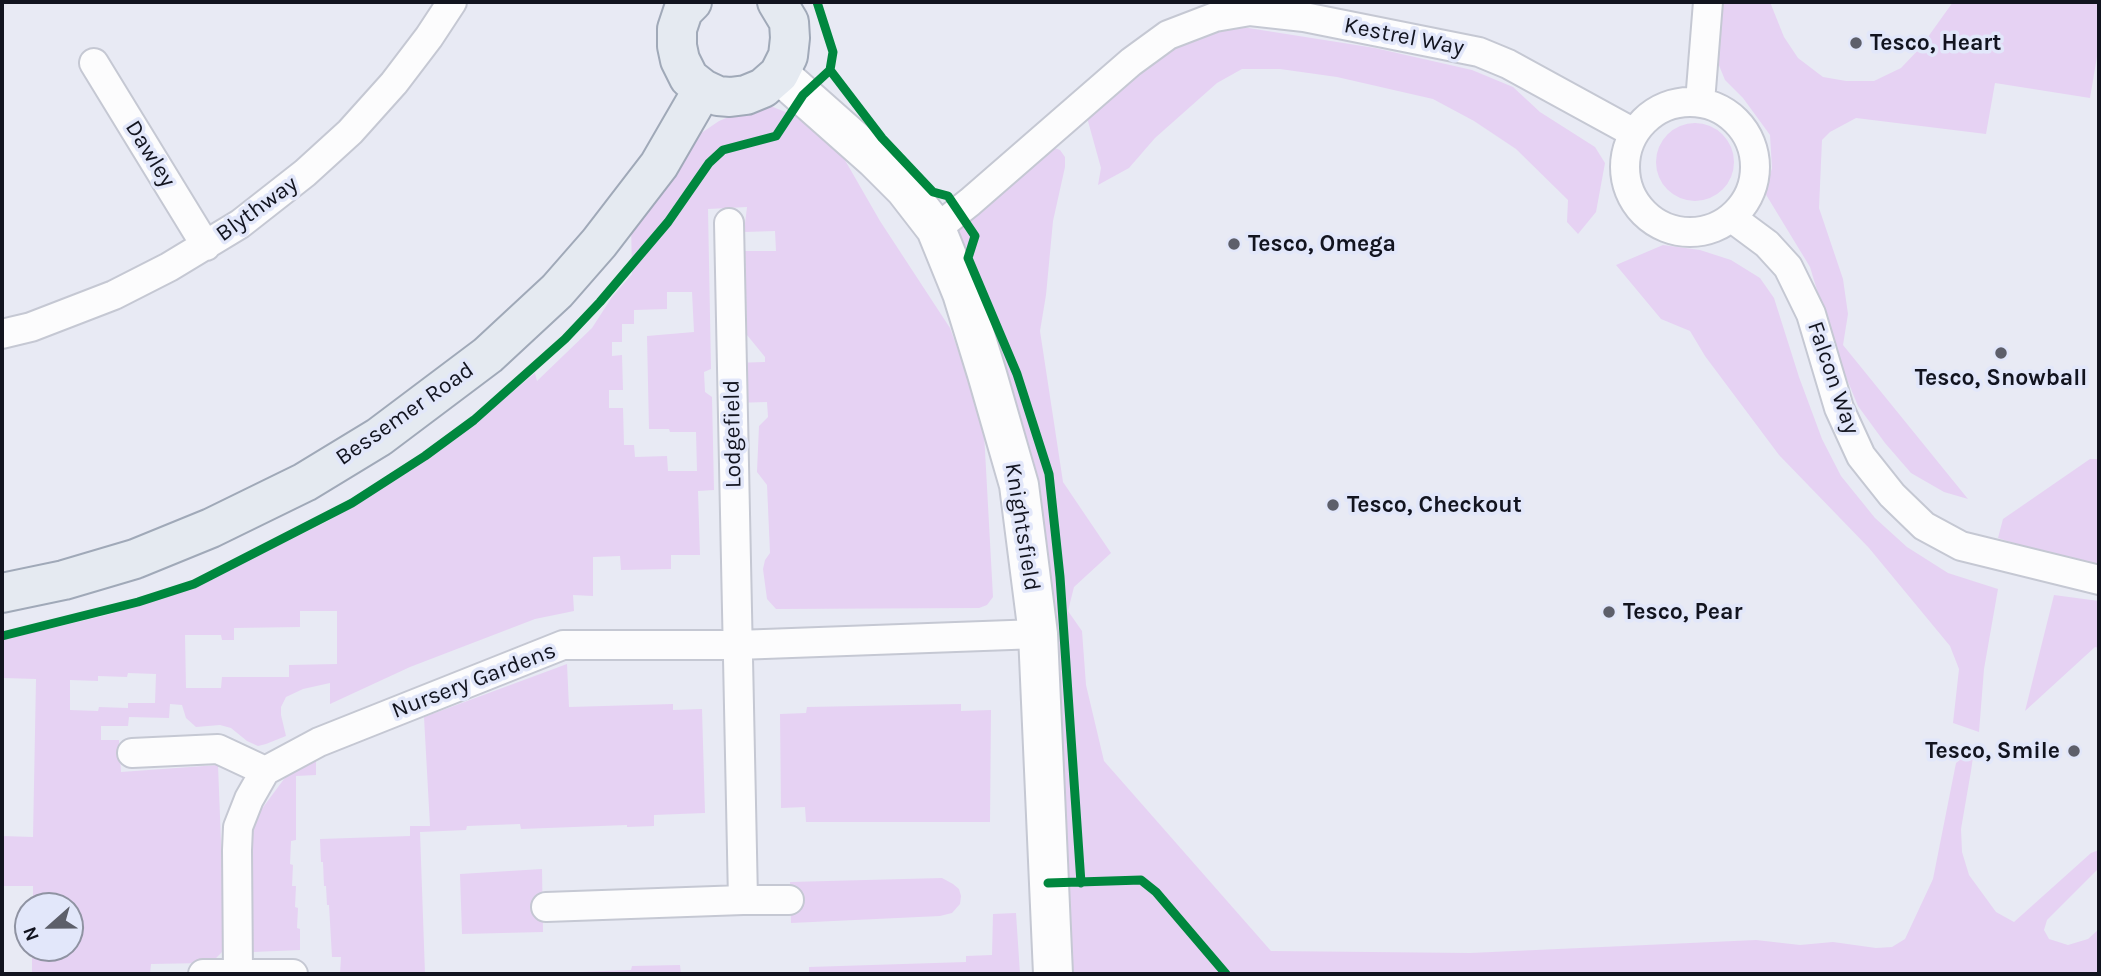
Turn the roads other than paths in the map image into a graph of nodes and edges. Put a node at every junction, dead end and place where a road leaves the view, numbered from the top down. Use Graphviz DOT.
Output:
graph roads {
  1 [pos="452,2"];
  2 [pos="1708,2"];
  3 [pos="781,4"];
  4 [pos="682,5"];
  5 [pos="94,63"];
  6 [pos="779,74"];
  7 [pos="703,89"];
  8 [pos="1700,102"];
  9 [pos="1634,132"];
  10 [pos="1732,218"];
  11 [pos="729,223"];
  12 [pos="936,229"];
  13 [pos="206,246"];
  14 [pos="2,334"];
  15 [pos="2099,580"];
  16 [pos="2,593"];
  17 [pos="1038,634"];
  18 [pos="737,645"];
  19 [pos="132,752"];
  20 [pos="265,771"];
  21 [pos="743,900"];
  22 [pos="789,900"];
  23 [pos="546,907"];
  24 [pos="238,973"];
  25 [pos="203,974"];
  26 [pos="293,974"];
  27 [pos="1053,974"];
  1 -- 13 [label="street, Blythway"];
  2 -- 8 [label="street"];
  3 -- 6 [label="main road"];
  4 -- 7 [label="main road"];
  5 -- 13 [label="street, Dawley"];
  6 -- 7 [label="main road"];
  6 -- 12 [label="street, Knightsfield"];
  7 -- 16 [label="main road, Bessemer Road"];
  8 -- 9 [label="street"];
  8 -- 10 [label="street"];
  9 -- 10 [label="street"];
  9 -- 12 [label="street, Kestrel Way"];
  10 -- 15 [label="street, Falcon Way"];
  11 -- 18 [label="street, Lodgefield"];
  12 -- 17 [label="street, Knightsfield"];
  13 -- 14 [label="street, Blythway"];
  17 -- 18 [label="street"];
  17 -- 27 [label="street, Knightsfield"];
  18 -- 20 [label="street, Nursery Gardens"];
  18 -- 21 [label="street, Lodgefield"];
  19 -- 20 [label="street"];
  20 -- 24 [label="street"];
  21 -- 22 [label="street"];
  21 -- 23 [label="street"];
  24 -- 25 [label="street"];
  24 -- 26 [label="street"];
}
